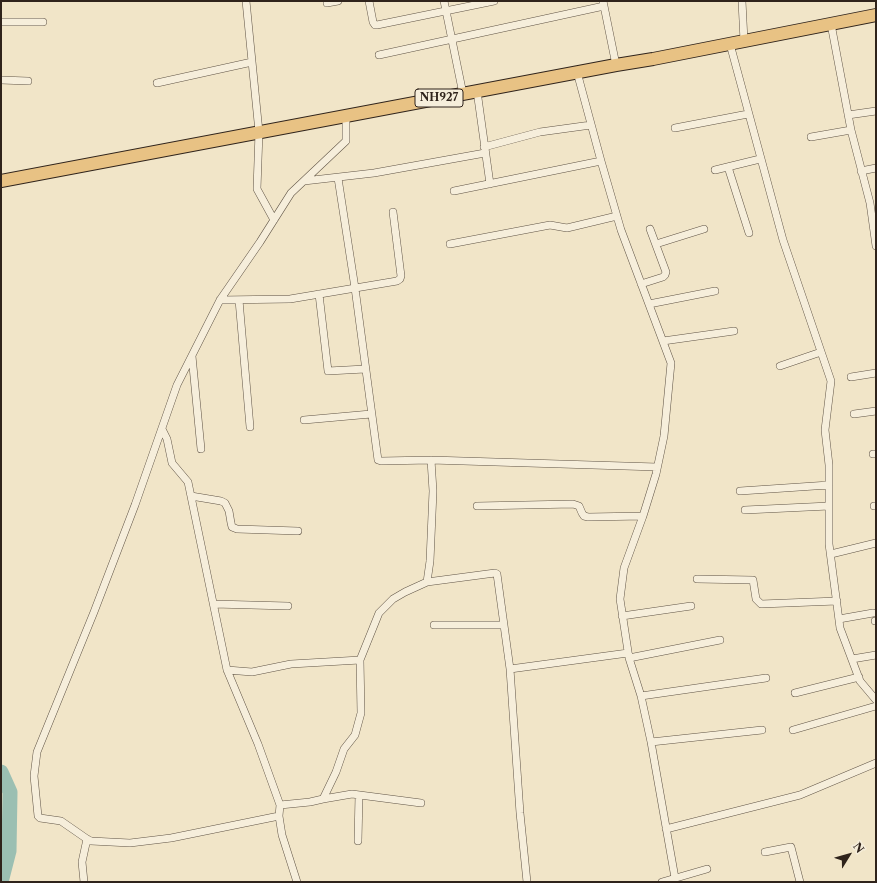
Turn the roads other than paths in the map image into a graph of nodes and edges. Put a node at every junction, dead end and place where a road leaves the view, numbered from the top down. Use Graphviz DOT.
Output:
graph roads {
  1 [pos="246,1"];
  2 [pos="338,1"];
  3 [pos="369,1"];
  4 [pos="444,1"];
  5 [pos="494,1"];
  6 [pos="742,1"];
  7 [pos="327,4"];
  8 [pos="604,4"];
  9 [pos="446,11"];
  10 [pos="876,15"];
  11 [pos="1,22"];
  12 [pos="43,22"];
  13 [pos="831,24"];
  14 [pos="452,39"];
  15 [pos="744,41"];
  16 [pos="730,44"];
  17 [pos="378,55"];
  18 [pos="252,62"];
  19 [pos="616,65"];
  20 [pos="577,72"];
  21 [pos="1,80"];
  22 [pos="28,81"];
  23 [pos="157,83"];
  24 [pos="477,91"];
  25 [pos="463,94"];
  26 [pos="876,111"];
  27 [pos="748,114"];
  28 [pos="848,115"];
  29 [pos="346,116"];
  30 [pos="591,125"];
  31 [pos="675,128"];
  32 [pos="851,130"];
  33 [pos="259,132"];
  34 [pos="811,137"];
  35 [pos="485,150"];
  36 [pos="760,159"];
  37 [pos="601,161"];
  38 [pos="728,167"];
  39 [pos="876,168"];
  40 [pos="715,170"];
  41 [pos="861,171"];
  42 [pos="338,178"];
  43 [pos="1,181"];
  44 [pos="304,181"];
  45 [pos="490,184"];
  46 [pos="454,191"];
  47 [pos="873,202"];
  48 [pos="393,212"];
  49 [pos="617,216"];
  50 [pos="274,220"];
  51 [pos="650,229"];
  52 [pos="704,229"];
  53 [pos="749,233"];
  54 [pos="450,244"];
  55 [pos="656,244"];
  56 [pos="876,246"];
  57 [pos="641,284"];
  58 [pos="355,288"];
  59 [pos="715,291"];
  60 [pos="319,294"];
  61 [pos="220,300"];
  62 [pos="238,300"];
  63 [pos="649,304"];
  64 [pos="734,331"];
  65 [pos="663,341"];
  66 [pos="821,352"];
  67 [pos="192,356"];
  68 [pos="780,366"];
  69 [pos="365,369"];
  70 [pos="876,373"];
  71 [pos="851,377"];
  72 [pos="876,411"];
  73 [pos="371,414"];
  74 [pos="854,414"];
  75 [pos="304,420"];
  76 [pos="250,427"];
  77 [pos="162,429"];
  78 [pos="201,449"];
  79 [pos="431,460"];
  80 [pos="658,467"];
  81 [pos="829,485"];
  82 [pos="740,491"];
  83 [pos="191,496"];
  84 [pos="477,506"];
  85 [pos="829,506"];
  86 [pos="745,510"];
  87 [pos="643,516"];
  88 [pos="298,531"];
  89 [pos="876,543"];
  90 [pos="831,554"];
  91 [pos="697,579"];
  92 [pos="427,582"];
  93 [pos="837,601"];
  94 [pos="214,604"];
  95 [pos="288,606"];
  96 [pos="691,606"];
  97 [pos="873,613"];
  98 [pos="622,616"];
  99 [pos="839,619"];
  100 [pos="434,624"];
  101 [pos="504,625"];
  102 [pos="720,640"];
  103 [pos="876,655"];
  104 [pos="628,656"];
  105 [pos="852,659"];
  106 [pos="360,660"];
  107 [pos="510,669"];
  108 [pos="227,670"];
  109 [pos="859,677"];
  110 [pos="766,678"];
  111 [pos="795,693"];
  112 [pos="641,696"];
  113 [pos="876,700"];
  114 [pos="876,706"];
  115 [pos="762,730"];
  116 [pos="793,730"];
  117 [pos="651,742"];
  118 [pos="876,763"];
  119 [pos="359,795"];
  120 [pos="323,799"];
  121 [pos="421,803"];
  122 [pos="280,805"];
  123 [pos="279,816"];
  124 [pos="666,829"];
  125 [pos="87,840"];
  126 [pos="358,841"];
  127 [pos="765,852"];
  128 [pos="707,869"];
  129 [pos="675,878"];
  130 [pos="84,882"];
  131 [pos="297,882"];
  132 [pos="527,882"];
  133 [pos="662,882"];
  134 [pos="800,882"];
  1 -- 18 [label="street"];
  2 -- 7 [label="street"];
  3 -- 9 [label="street"];
  4 -- 9 [label="street"];
  5 -- 9 [label="street"];
  6 -- 15 [label="street"];
  8 -- 14 [label="street"];
  8 -- 19 [label="street"];
  9 -- 14 [label="street"];
  10 -- 13 [label="highway, NH927"];
  11 -- 12 [label="street"];
  13 -- 15 [label="highway, NH927"];
  13 -- 28 [label="street"];
  14 -- 17 [label="street"];
  14 -- 25 [label="street"];
  15 -- 16 [label="highway, NH927"];
  16 -- 19 [label="highway, NH927"];
  16 -- 27 [label="street"];
  18 -- 23 [label="street"];
  18 -- 33 [label="street"];
  19 -- 20 [label="highway, NH927"];
  20 -- 24 [label="highway, NH927"];
  20 -- 30 [label="street"];
  21 -- 22 [label="street"];
  24 -- 25 [label="highway, NH927"];
  24 -- 35 [label="street"];
  25 -- 29 [label="highway, NH927"];
  26 -- 28 [label="street"];
  27 -- 31 [label="street"];
  27 -- 36 [label="street"];
  28 -- 32 [label="street"];
  29 -- 33 [label="highway, NH927"];
  29 -- 44 [label="street"];
  30 -- 35 [label="street"];
  30 -- 37 [label="street"];
  32 -- 34 [label="street"];
  32 -- 41 [label="street"];
  33 -- 43 [label="highway, NH927"];
  33 -- 50 [label="street"];
  35 -- 42 [label="street"];
  35 -- 45 [label="street"];
  36 -- 38 [label="street"];
  36 -- 66 [label="street"];
  37 -- 45 [label="street"];
  37 -- 49 [label="street"];
  38 -- 40 [label="street"];
  38 -- 53 [label="street"];
  39 -- 41 [label="street"];
  41 -- 47 [label="street"];
  42 -- 44 [label="street"];
  42 -- 58 [label="street"];
  44 -- 50 [label="street"];
  45 -- 46 [label="street"];
  47 -- 56 [label="street"];
  48 -- 58 [label="street"];
  49 -- 54 [label="street"];
  49 -- 57 [label="street"];
  50 -- 61 [label="street"];
  51 -- 55 [label="street"];
  52 -- 55 [label="street"];
  55 -- 57 [label="street"];
  57 -- 63 [label="street"];
  58 -- 60 [label="street"];
  58 -- 69 [label="street"];
  59 -- 63 [label="street"];
  60 -- 62 [label="street"];
  60 -- 69 [label="street"];
  61 -- 62 [label="street"];
  61 -- 67 [label="street"];
  62 -- 76 [label="street"];
  63 -- 65 [label="street"];
  64 -- 65 [label="street"];
  65 -- 80 [label="street"];
  66 -- 68 [label="street"];
  66 -- 81 [label="street"];
  67 -- 77 [label="street"];
  67 -- 78 [label="street"];
  69 -- 73 [label="street"];
  70 -- 71 [label="street"];
  72 -- 74 [label="street"];
  73 -- 75 [label="street"];
  73 -- 79 [label="street"];
  77 -- 83 [label="street"];
  77 -- 125 [label="street"];
  79 -- 80 [label="street"];
  79 -- 92 [label="street"];
  80 -- 87 [label="street"];
  81 -- 82 [label="street"];
  81 -- 85 [label="street"];
  83 -- 88 [label="street"];
  83 -- 94 [label="street"];
  84 -- 87 [label="street"];
  85 -- 86 [label="street"];
  85 -- 90 [label="street"];
  87 -- 98 [label="street"];
  89 -- 90 [label="street"];
  90 -- 93 [label="street"];
  91 -- 93 [label="street"];
  92 -- 101 [label="street"];
  92 -- 106 [label="street"];
  93 -- 99 [label="street"];
  94 -- 95 [label="street"];
  94 -- 108 [label="street"];
  96 -- 98 [label="street"];
  97 -- 99 [label="street"];
  98 -- 104 [label="street"];
  99 -- 105 [label="street"];
  100 -- 101 [label="street"];
  101 -- 107 [label="street"];
  102 -- 104 [label="street"];
  103 -- 105 [label="street"];
  104 -- 107 [label="street"];
  104 -- 112 [label="street"];
  105 -- 109 [label="street"];
  106 -- 108 [label="street"];
  106 -- 120 [label="street"];
  107 -- 132 [label="street"];
  108 -- 122 [label="street"];
  109 -- 111 [label="street"];
  109 -- 113 [label="street"];
  110 -- 112 [label="street"];
  112 -- 117 [label="street"];
  114 -- 116 [label="street"];
  115 -- 117 [label="street"];
  117 -- 124 [label="street"];
  118 -- 124 [label="street"];
  119 -- 120 [label="street"];
  119 -- 121 [label="street"];
  119 -- 126 [label="street"];
  120 -- 122 [label="street"];
  122 -- 123 [label="street"];
  123 -- 125 [label="street"];
  123 -- 131 [label="street"];
  124 -- 129 [label="street"];
  125 -- 130 [label="street"];
  127 -- 134 [label="street"];
  128 -- 129 [label="street"];
  129 -- 133 [label="street"];
}
